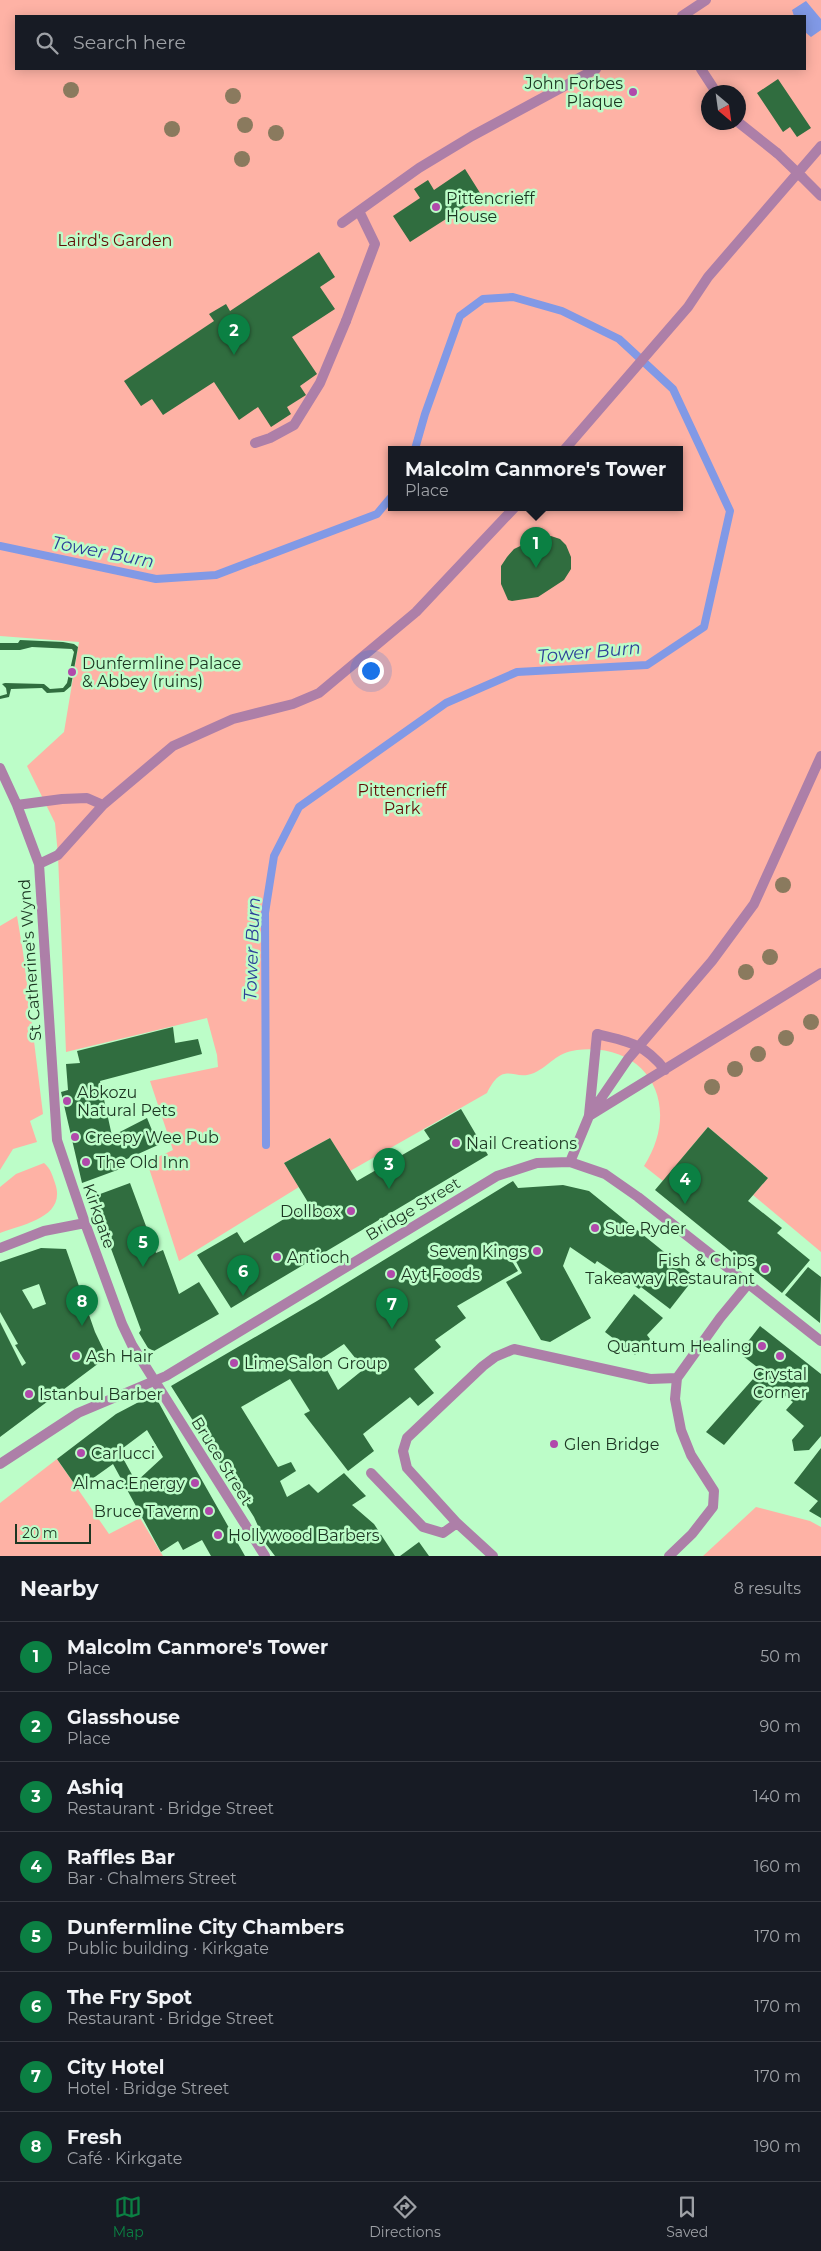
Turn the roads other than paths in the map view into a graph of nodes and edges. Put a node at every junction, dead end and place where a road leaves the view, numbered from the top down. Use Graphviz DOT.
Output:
graph roads {
  1 [pos="706,0"];
  2 [pos="684,15"];
  3 [pos="594,70"];
  4 [pos="702,70"];
  5 [pos="711,85"];
  6 [pos="746,129"];
  7 [pos="821,146"];
  8 [pos="821,196"];
  9 [pos="359,211"];
  10 [pos="342,223"];
  11 [pos="255,443"];
  12 [pos="569,446"];
  13 [pos="511,511"];
  14 [pos="821,756"];
  15 [pos="0,768"];
  16 [pos="17,805"];
  17 [pos="103,805"];
  18 [pos="38,864"];
  19 [pos="821,973"];
  20 [pos="639,1046"];
  21 [pos="666,1070"];
  22 [pos="588,1116"];
  23 [pos="57,1140"];
  24 [pos="570,1162"];
  25 [pos="85,1223"];
  26 [pos="0,1248"];
  27 [pos="748,1284"];
  28 [pos="821,1341"];
  29 [pos="677,1378"];
  30 [pos="154,1382"];
  31 [pos="0,1464"];
  32 [pos="371,1473"];
  33 [pos="457,1523"];
  34 [pos="265,1556"];
  35 [pos="493,1556"];
  36 [pos="669,1556"];
  1 -- 2 [label="street"];
  3 -- 9 [label="street"];
  4 -- 5 [label="street"];
  6 -- 8 [label="street, bridge"];
  7 -- 12 [label="street"];
  9 -- 10 [label="street"];
  9 -- 11 [label="street"];
  13 -- 17 [label="street"];
  14 -- 20 [label="street"];
  15 -- 16 [label="street, St Catherine's Wynd"];
  16 -- 17 [label="street"];
  16 -- 18 [label="street, St Catherine's Wynd"];
  17 -- 18 [label="street"];
  18 -- 23 [label="street, St Catherine's Wynd"];
  19 -- 21 [label="street"];
  20 -- 21 [label="street"];
  20 -- 22 [label="street"];
  20 -- 22 [label="street"];
  21 -- 22 [label="street"];
  22 -- 24 [label="street"];
  23 -- 25 [label="street, Kirkgate"];
  24 -- 27 [label="street"];
  24 -- 30 [label="street, Bridge Street"];
  25 -- 26 [label="street"];
  25 -- 30 [label="street, Kirkgate"];
  27 -- 28 [label="street"];
  27 -- 29 [label="street"];
  29 -- 33 [label="street"];
  29 -- 36 [label="street"];
  30 -- 31 [label="street, Bridge Street"];
  30 -- 34 [label="street, Bruce Street"];
  32 -- 33 [label="street"];
  33 -- 35 [label="street"];
}
